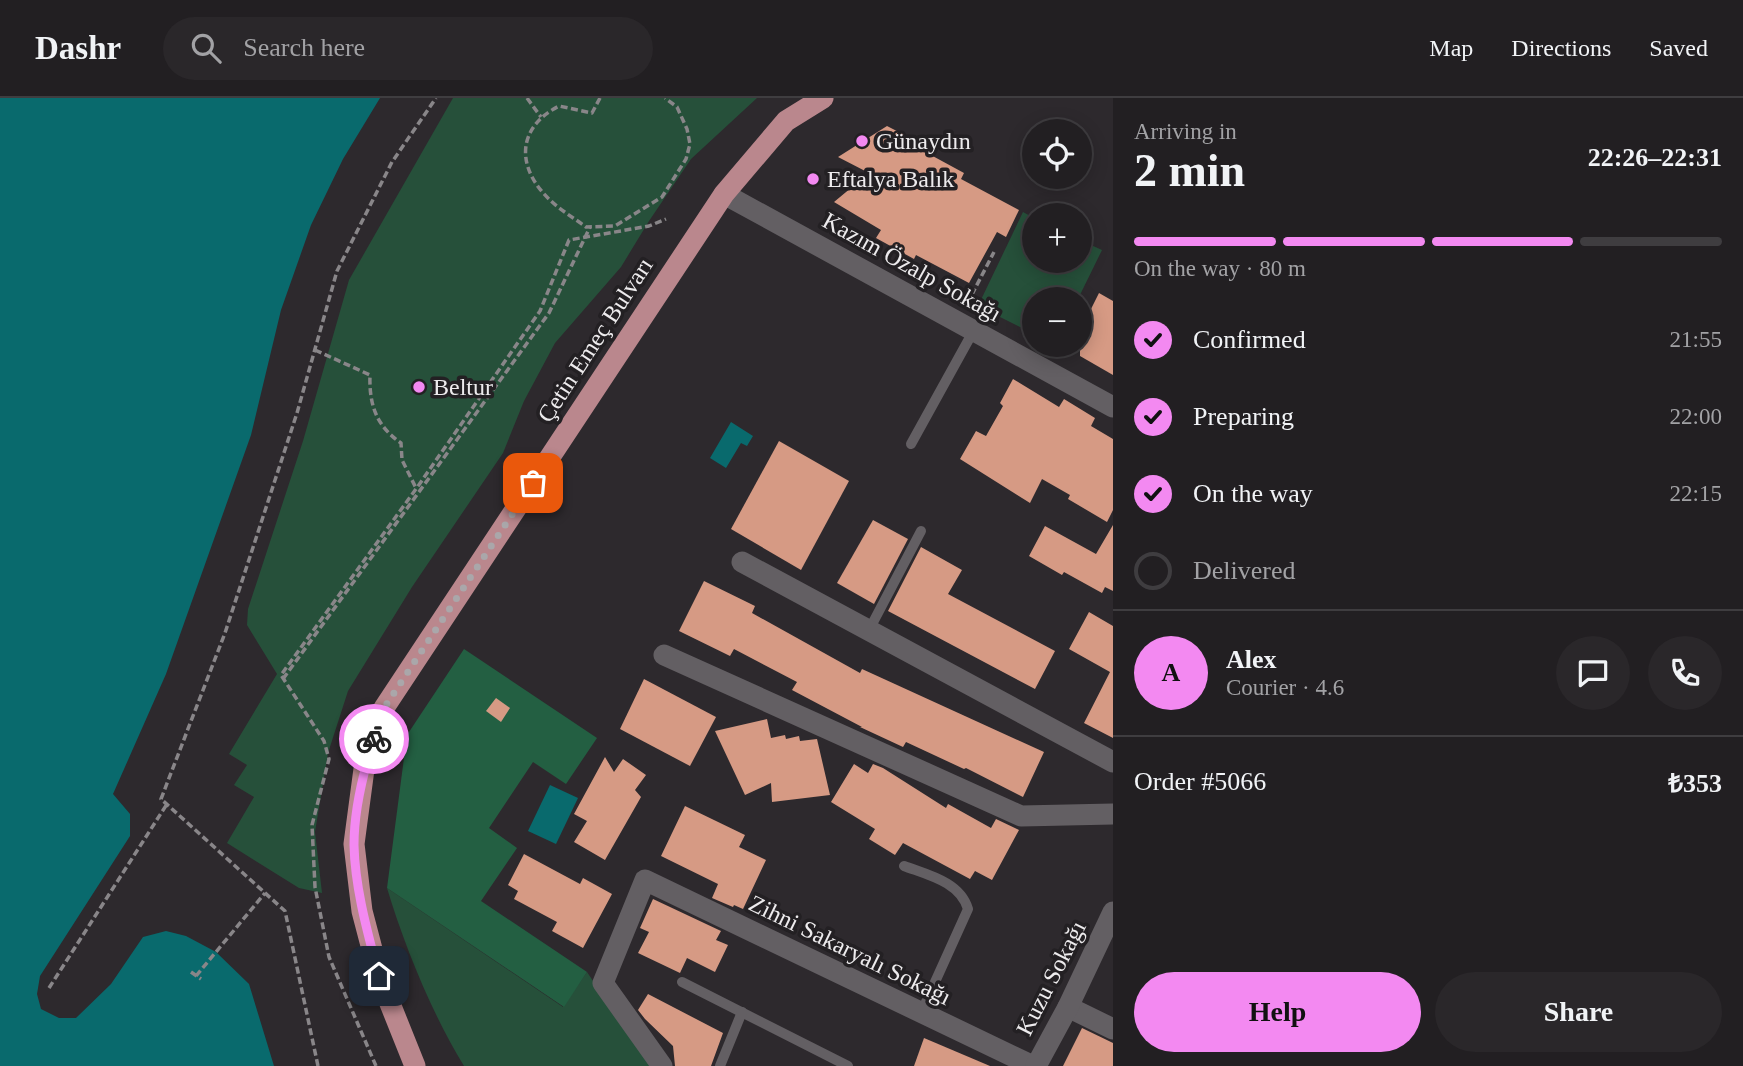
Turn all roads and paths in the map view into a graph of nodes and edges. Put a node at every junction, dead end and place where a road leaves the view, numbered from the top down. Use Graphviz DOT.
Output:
graph roads {
  1 [pos="436,98"];
  2 [pos="527,98"];
  3 [pos="600,98"];
  4 [pos="665,98"];
  5 [pos="823,98"];
  6 [pos="541,117"];
  7 [pos="724,194"];
  8 [pos="666,219"];
  9 [pos="590,227"];
  10 [pos="586,236"];
  11 [pos="994,252"];
  12 [pos="966,326"];
  13 [pos="315,350"];
  14 [pos="1113,407"];
  15 [pos="911,444"];
  16 [pos="418,491"];
  17 [pos="921,531"];
  18 [pos="742,562"];
  19 [pos="868,632"];
  20 [pos="664,655"];
  21 [pos="1113,762"];
  22 [pos="167,804"];
  23 [pos="1113,814"];
  24 [pos="904,866"];
  25 [pos="265,892"];
  26 [pos="1113,912"];
  27 [pos="191,972"];
  28 [pos="196,976"];
  29 [pos="201,979"];
  30 [pos="682,982"];
  31 [pos="49,988"];
  32 [pos="1068,1007"];
  33 [pos="741,1012"];
  34 [pos="921,1013"];
  35 [pos="1113,1029"];
  36 [pos="416,1062"];
  37 [pos="317,1066"];
  38 [pos="376,1066"];
  39 [pos="662,1066"];
  40 [pos="720,1066"];
  41 [pos="848,1066"];
  42 [pos="1034,1066"];
  1 -- 13 [label="path"];
  2 -- 6 [label="path"];
  3 -- 6 [label="path"];
  4 -- 9 [label="path"];
  5 -- 7 [label="main road, Çetin Emeç Bulvarı"];
  6 -- 9 [label="path"];
  7 -- 12 [label="street, Kazım Özalp Sokağı"];
  7 -- 36 [label="main road, Çetin Emeç Bulvarı"];
  8 -- 10 [label="path"];
  9 -- 10 [label="path"];
  10 -- 16 [label="path"];
  10 -- 16 [label="path"];
  11 -- 12 [label="path"];
  12 -- 14 [label="street, Kazım Özalp Sokağı"];
  12 -- 15 [label="lane"];
  13 -- 16 [label="path"];
  13 -- 22 [label="path"];
  16 -- 38 [label="path"];
  17 -- 19 [label="lane"];
  18 -- 19 [label="street"];
  19 -- 21 [label="street"];
  20 -- 23 [label="street"];
  22 -- 25 [label="path"];
  22 -- 31 [label="path"];
  24 -- 34 [label="lane"];
  25 -- 28 [label="path"];
  25 -- 37 [label="path"];
  26 -- 32 [label="street, Kuzu Sokağı"];
  27 -- 28 [label="path"];
  28 -- 29 [label="path"];
  30 -- 33 [label="lane"];
  32 -- 35 [label="street"];
  32 -- 42 [label="street, Kuzu Sokağı"];
  33 -- 40 [label="lane"];
  33 -- 41 [label="lane"];
  34 -- 39 [label="street, Zihni Sakaryalı Sokağı"];
  34 -- 42 [label="street, Zihni Sakaryalı Sokağı"];
}
